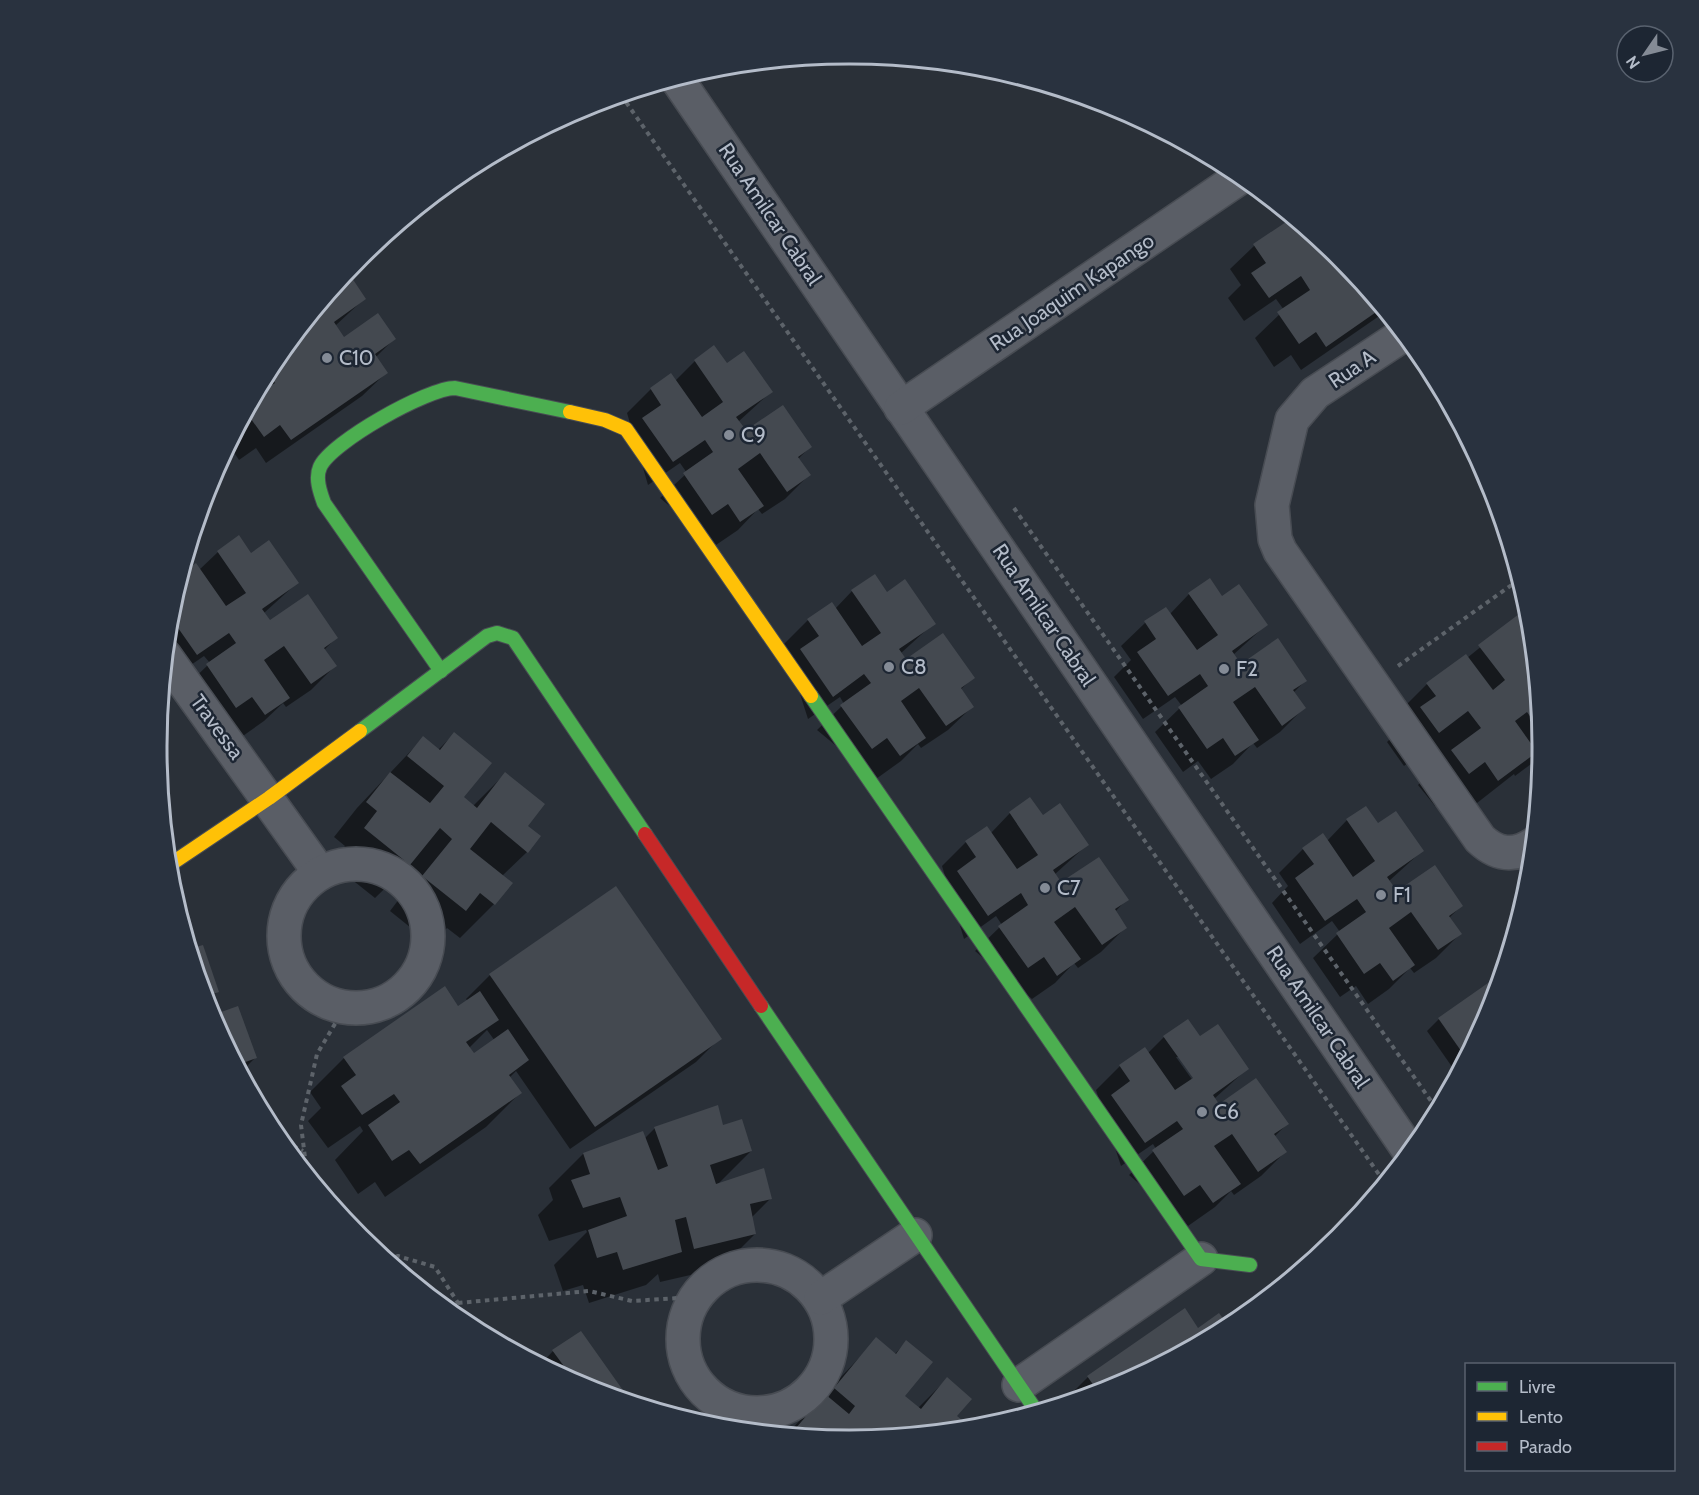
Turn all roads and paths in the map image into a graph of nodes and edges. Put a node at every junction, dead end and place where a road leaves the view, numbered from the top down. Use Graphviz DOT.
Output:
graph roads {
  1 [pos="682,86"];
  2 [pos="626,102"];
  3 [pos="1232,183"];
  4 [pos="1396,339"];
  5 [pos="902,408"];
  6 [pos="1007,498"];
  7 [pos="1512,585"];
  8 [pos="171,665"];
  9 [pos="441,671"];
  10 [pos="1372,684"];
  11 [pos="269,798"];
  12 [pos="1525,848"];
  13 [pos="176,860"];
  14 [pos="320,873"];
  15 [pos="345,1007"];
  16 [pos="1431,1104"];
  17 [pos="1405,1144"];
  18 [pos="298,1149"];
  19 [pos="304,1152"];
  20 [pos="305,1159"];
  21 [pos="1379,1177"];
  22 [pos="915,1235"];
  23 [pos="395,1257"];
  24 [pos="1201,1259"];
  25 [pos="1250,1265"];
  26 [pos="694,1297"];
  27 [pos="821,1298"];
  28 [pos="458,1303"];
  29 [pos="458,1306"];
  30 [pos="1018,1385"];
  31 [pos="1032,1405"];
  32 [pos="746,1421"];
  1 -- 5 [label="street, Rua Amilcar Cabral"];
  2 -- 21 [label="path"];
  3 -- 5 [label="street, Rua Joaquim Kapango"];
  4 -- 10 [label="street, Rua A"];
  5 -- 17 [label="street, Rua Amilcar Cabral"];
  6 -- 16 [label="path"];
  7 -- 10 [label="path"];
  8 -- 11 [label="street, Travessa"];
  9 -- 11 [label="street"];
  9 -- 22 [label="street"];
  9 -- 24 [label="street"];
  10 -- 12 [label="street"];
  11 -- 13 [label="street"];
  11 -- 14 [label="street, Travessa"];
  14 -- 15 [label="street"];
  14 -- 15 [label="street"];
  15 -- 19 [label="path"];
  18 -- 19 [label="path"];
  19 -- 20 [label="path"];
  22 -- 27 [label="street"];
  22 -- 30 [label="street"];
  23 -- 28 [label="path"];
  24 -- 25 [label="street"];
  24 -- 30 [label="street"];
  26 -- 27 [label="street"];
  26 -- 28 [label="path"];
  26 -- 32 [label="street"];
  27 -- 32 [label="street"];
  28 -- 29 [label="path"];
  30 -- 31 [label="street"];
}
